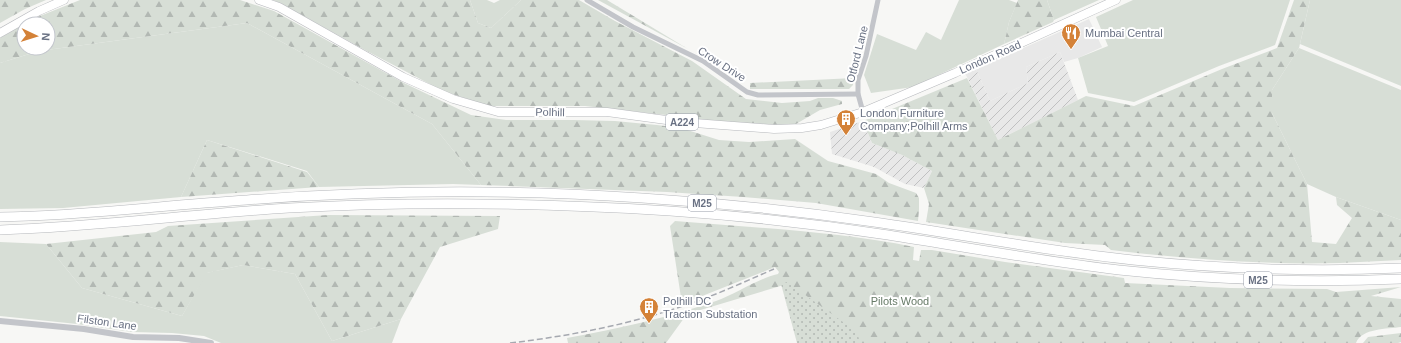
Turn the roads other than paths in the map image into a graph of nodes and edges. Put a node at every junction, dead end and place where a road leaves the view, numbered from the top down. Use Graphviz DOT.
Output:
graph roads {
  1 [pos="64,0"];
  2 [pos="259,0"];
  3 [pos="587,0"];
  4 [pos="878,0"];
  5 [pos="1116,0"];
  6 [pos="0,33"];
  7 [pos="858,94"];
  8 [pos="863,112"];
  9 [pos="0,217"];
  10 [pos="0,230"];
  11 [pos="1401,268"];
  12 [pos="1401,279"];
  13 [pos="0,321"];
  14 [pos="211,343"];
  1 -- 6 [label="main road"];
  2 -- 8 [label="main road, Polhill / A224"];
  3 -- 7 [label="street, Crow Drive"];
  4 -- 7 [label="street, Otford Lane"];
  5 -- 8 [label="main road, London Road / A224"];
  7 -- 8 [label="street, Otford Lane"];
  9 -- 11 [label="highway, M25"];
  10 -- 12 [label="highway, M25"];
  13 -- 14 [label="street, Filston Lane"];
}
